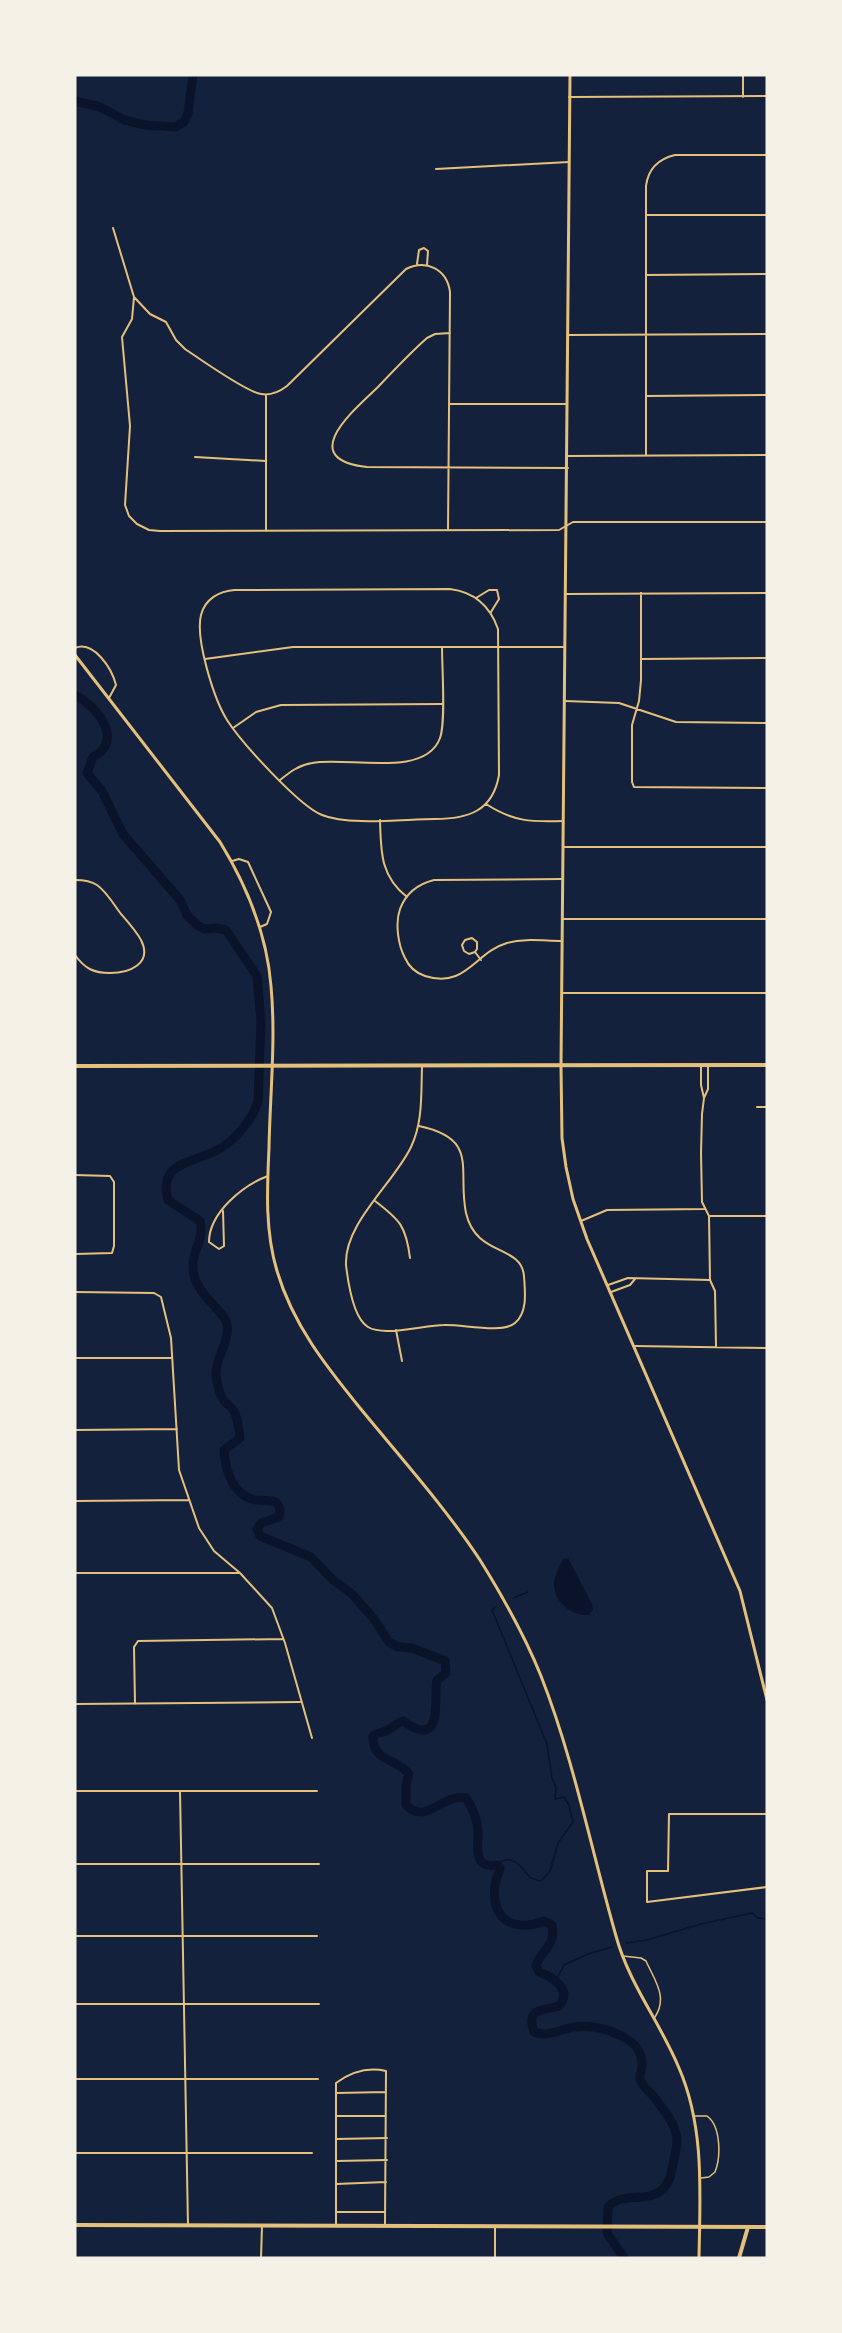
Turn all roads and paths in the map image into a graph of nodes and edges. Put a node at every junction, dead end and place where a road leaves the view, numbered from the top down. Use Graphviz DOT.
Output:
graph roads {
  1 [pos="570,75"];
  2 [pos="743,75"];
  3 [pos="767,96"];
  4 [pos="569,97"];
  5 [pos="743,97"];
  6 [pos="767,155"];
  7 [pos="569,162"];
  8 [pos="436,169"];
  9 [pos="767,214"];
  10 [pos="646,215"];
  11 [pos="113,228"];
  12 [pos="417,265"];
  13 [pos="427,265"];
  14 [pos="767,274"];
  15 [pos="646,275"];
  16 [pos="134,297"];
  17 [pos="450,333"];
  18 [pos="568,334"];
  19 [pos="646,334"];
  20 [pos="767,334"];
  21 [pos="266,395"];
  22 [pos="767,395"];
  23 [pos="646,396"];
  24 [pos="450,404"];
  25 [pos="568,405"];
  26 [pos="646,455"];
  27 [pos="767,455"];
  28 [pos="567,456"];
  29 [pos="195,457"];
  30 [pos="266,461"];
  31 [pos="449,468"];
  32 [pos="568,468"];
  33 [pos="767,522"];
  34 [pos="567,526"];
  35 [pos="266,530"];
  36 [pos="448,530"];
  37 [pos="641,593"];
  38 [pos="767,593"];
  39 [pos="566,594"];
  40 [pos="476,598"];
  41 [pos="491,612"];
  42 [pos="442,647"];
  43 [pos="499,647"];
  44 [pos="566,647"];
  45 [pos="75,648"];
  46 [pos="75,655"];
  47 [pos="767,658"];
  48 [pos="205,659"];
  49 [pos="641,659"];
  50 [pos="109,698"];
  51 [pos="565,701"];
  52 [pos="441,704"];
  53 [pos="636,709"];
  54 [pos="767,723"];
  55 [pos="233,729"];
  56 [pos="280,780"];
  57 [pos="767,788"];
  58 [pos="486,804"];
  59 [pos="380,820"];
  60 [pos="564,821"];
  61 [pos="564,847"];
  62 [pos="767,847"];
  63 [pos="232,861"];
  64 [pos="563,879"];
  65 [pos="75,880"];
  66 [pos="407,897"];
  67 [pos="563,919"];
  68 [pos="767,920"];
  69 [pos="259,927"];
  70 [pos="562,941"];
  71 [pos="475,952"];
  72 [pos="75,955"];
  73 [pos="481,960"];
  74 [pos="562,993"];
  75 [pos="767,993"];
  76 [pos="701,1065"];
  77 [pos="708,1065"];
  78 [pos="767,1065"];
  79 [pos="75,1066"];
  80 [pos="422,1066"];
  81 [pos="561,1066"];
  82 [pos="704,1098"];
  83 [pos="757,1107"];
  84 [pos="767,1107"];
  85 [pos="419,1126"];
  86 [pos="75,1175"];
  87 [pos="268,1176"];
  88 [pos="375,1201"];
  89 [pos="704,1209"];
  90 [pos="223,1211"];
  91 [pos="767,1215"];
  92 [pos="709,1216"];
  93 [pos="580,1221"];
  94 [pos="75,1254"];
  95 [pos="410,1258"];
  96 [pos="635,1280"];
  97 [pos="710,1280"];
  98 [pos="608,1286"];
  99 [pos="75,1292"];
  100 [pos="611,1292"];
  101 [pos="396,1330"];
  102 [pos="634,1346"];
  103 [pos="716,1347"];
  104 [pos="767,1348"];
  105 [pos="75,1358"];
  106 [pos="172,1358"];
  107 [pos="402,1361"];
  108 [pos="177,1429"];
  109 [pos="75,1430"];
  110 [pos="190,1500"];
  111 [pos="75,1501"];
  112 [pos="75,1573"];
  113 [pos="240,1573"];
  114 [pos="283,1639"];
  115 [pos="767,1700"];
  116 [pos="302,1702"];
  117 [pos="75,1704"];
  118 [pos="135,1704"];
  119 [pos="312,1738"];
  120 [pos="75,1791"];
  121 [pos="180,1791"];
  122 [pos="317,1791"];
  123 [pos="767,1814"];
  124 [pos="75,1864"];
  125 [pos="181,1864"];
  126 [pos="319,1864"];
  127 [pos="767,1887"];
  128 [pos="75,1936"];
  129 [pos="183,1936"];
  130 [pos="317,1936"];
  131 [pos="622,1956"];
  132 [pos="75,2004"];
  133 [pos="184,2004"];
  134 [pos="319,2004"];
  135 [pos="654,2019"];
  136 [pos="75,2079"];
  137 [pos="186,2079"];
  138 [pos="318,2079"];
  139 [pos="386,2092"];
  140 [pos="336,2093"];
  141 [pos="336,2116"];
  142 [pos="386,2116"];
  143 [pos="694,2116"];
  144 [pos="387,2138"];
  145 [pos="336,2139"];
  146 [pos="75,2153"];
  147 [pos="187,2153"];
  148 [pos="312,2153"];
  149 [pos="387,2160"];
  150 [pos="336,2162"];
  151 [pos="700,2178"];
  152 [pos="386,2182"];
  153 [pos="336,2184"];
  154 [pos="336,2212"];
  155 [pos="385,2212"];
  156 [pos="75,2226"];
  157 [pos="188,2226"];
  158 [pos="262,2226"];
  159 [pos="336,2226"];
  160 [pos="385,2226"];
  161 [pos="495,2226"];
  162 [pos="748,2227"];
  163 [pos="767,2227"];
  164 [pos="261,2258"];
  165 [pos="495,2258"];
  166 [pos="699,2258"];
  167 [pos="740,2258"];
  1 -- 4 [label="street"];
  2 -- 5 [label="street"];
  3 -- 5 [label="street"];
  4 -- 5 [label="street"];
  4 -- 7 [label="street"];
  6 -- 10 [label="street"];
  7 -- 8 [label="street"];
  7 -- 18 [label="street"];
  9 -- 10 [label="street"];
  10 -- 15 [label="street"];
  11 -- 16 [label="street"];
  12 -- 13 [label="street"];
  12 -- 13 [label="street"];
  12 -- 21 [label="street"];
  13 -- 17 [label="street"];
  14 -- 15 [label="street"];
  15 -- 19 [label="street"];
  16 -- 21 [label="street"];
  16 -- 35 [label="street"];
  17 -- 24 [label="street"];
  17 -- 31 [label="street"];
  18 -- 19 [label="street"];
  18 -- 25 [label="street"];
  19 -- 20 [label="street"];
  19 -- 23 [label="street"];
  21 -- 30 [label="street"];
  22 -- 23 [label="street"];
  23 -- 26 [label="street"];
  24 -- 25 [label="street"];
  24 -- 31 [label="street"];
  25 -- 28 [label="street"];
  26 -- 27 [label="street"];
  26 -- 28 [label="street"];
  28 -- 32 [label="street"];
  29 -- 30 [label="street"];
  30 -- 35 [label="street"];
  31 -- 32 [label="street"];
  31 -- 36 [label="street"];
  32 -- 34 [label="street"];
  33 -- 34 [label="street"];
  34 -- 36 [label="street"];
  34 -- 39 [label="street"];
  35 -- 36 [label="street"];
  37 -- 38 [label="street"];
  37 -- 39 [label="street"];
  37 -- 49 [label="street"];
  39 -- 44 [label="street"];
  40 -- 41 [label="street"];
  40 -- 41 [label="street"];
  40 -- 48 [label="street"];
  41 -- 43 [label="street"];
  42 -- 43 [label="street"];
  42 -- 48 [label="street"];
  42 -- 52 [label="street"];
  43 -- 44 [label="street"];
  43 -- 58 [label="street"];
  44 -- 51 [label="street"];
  45 -- 50 [label="street"];
  46 -- 50 [label="street"];
  47 -- 49 [label="street"];
  48 -- 55 [label="street"];
  49 -- 53 [label="street"];
  50 -- 63 [label="street"];
  51 -- 53 [label="street"];
  51 -- 60 [label="street"];
  52 -- 55 [label="street"];
  52 -- 56 [label="street"];
  53 -- 54 [label="street"];
  53 -- 57 [label="street"];
  55 -- 56 [label="street"];
  56 -- 59 [label="street"];
  58 -- 59 [label="street"];
  58 -- 60 [label="street"];
  59 -- 66 [label="street"];
  60 -- 61 [label="street"];
  61 -- 62 [label="street"];
  61 -- 64 [label="street"];
  63 -- 69 [label="street"];
  63 -- 69 [label="street"];
  64 -- 66 [label="street"];
  64 -- 67 [label="street"];
  65 -- 72 [label="street"];
  66 -- 73 [label="street"];
  67 -- 68 [label="street"];
  67 -- 70 [label="street"];
  69 -- 87 [label="street"];
  70 -- 73 [label="street"];
  70 -- 74 [label="street"];
  71 -- 71 [label="street"];
  71 -- 73 [label="street"];
  74 -- 75 [label="street"];
  74 -- 81 [label="street"];
  76 -- 77 [label="main road"];
  76 -- 81 [label="main road"];
  76 -- 82 [label="street"];
  77 -- 78 [label="main road"];
  77 -- 82 [label="street"];
  79 -- 80 [label="main road"];
  80 -- 81 [label="main road"];
  80 -- 85 [label="street"];
  81 -- 93 [label="street"];
  82 -- 89 [label="street"];
  83 -- 84 [label="street"];
  85 -- 88 [label="street"];
  85 -- 101 [label="street"];
  86 -- 94 [label="street"];
  87 -- 90 [label="street"];
  87 -- 131 [label="street"];
  88 -- 95 [label="street"];
  88 -- 101 [label="street"];
  89 -- 92 [label="street"];
  89 -- 93 [label="street"];
  90 -- 90 [label="street"];
  91 -- 92 [label="street"];
  92 -- 97 [label="street"];
  93 -- 98 [label="street"];
  96 -- 97 [label="street"];
  96 -- 98 [label="street"];
  96 -- 100 [label="street"];
  97 -- 103 [label="street"];
  98 -- 100 [label="street"];
  99 -- 106 [label="street"];
  100 -- 102 [label="street"];
  101 -- 107 [label="street"];
  102 -- 103 [label="street"];
  102 -- 115 [label="street"];
  103 -- 104 [label="street"];
  105 -- 106 [label="street"];
  106 -- 108 [label="street"];
  108 -- 109 [label="street"];
  108 -- 110 [label="street"];
  110 -- 111 [label="street"];
  110 -- 113 [label="street"];
  112 -- 113 [label="street"];
  113 -- 114 [label="street"];
  114 -- 116 [label="street"];
  114 -- 118 [label="street"];
  116 -- 118 [label="street"];
  116 -- 119 [label="street"];
  117 -- 118 [label="street"];
  120 -- 121 [label="street"];
  121 -- 122 [label="street"];
  121 -- 125 [label="street"];
  123 -- 127 [label="street"];
  124 -- 125 [label="street"];
  125 -- 126 [label="street"];
  125 -- 129 [label="street"];
  128 -- 129 [label="street"];
  129 -- 130 [label="street"];
  129 -- 133 [label="street"];
  131 -- 135 [label="street"];
  131 -- 135 [label="lane"];
  132 -- 133 [label="street"];
  133 -- 134 [label="street"];
  133 -- 137 [label="street"];
  135 -- 143 [label="street"];
  136 -- 137 [label="street"];
  137 -- 138 [label="street"];
  137 -- 147 [label="street"];
  139 -- 140 [label="street"];
  139 -- 140 [label="street"];
  139 -- 142 [label="street"];
  140 -- 141 [label="street"];
  141 -- 142 [label="street"];
  141 -- 145 [label="street"];
  142 -- 144 [label="street"];
  143 -- 151 [label="street"];
  143 -- 151 [label="lane"];
  144 -- 145 [label="street"];
  144 -- 149 [label="street"];
  145 -- 150 [label="street"];
  146 -- 147 [label="street"];
  147 -- 148 [label="street"];
  147 -- 157 [label="street"];
  149 -- 150 [label="street"];
  149 -- 152 [label="street"];
  150 -- 153 [label="street"];
  151 -- 166 [label="street"];
  152 -- 153 [label="street"];
  152 -- 155 [label="street"];
  153 -- 154 [label="street"];
  154 -- 155 [label="street"];
  154 -- 159 [label="street"];
  155 -- 160 [label="street"];
  156 -- 157 [label="main road"];
  157 -- 158 [label="main road"];
  158 -- 159 [label="main road"];
  158 -- 164 [label="street"];
  159 -- 160 [label="main road"];
  160 -- 161 [label="main road"];
  161 -- 162 [label="main road"];
  161 -- 165 [label="street"];
  162 -- 163 [label="main road"];
  162 -- 167 [label="main road"];
}
